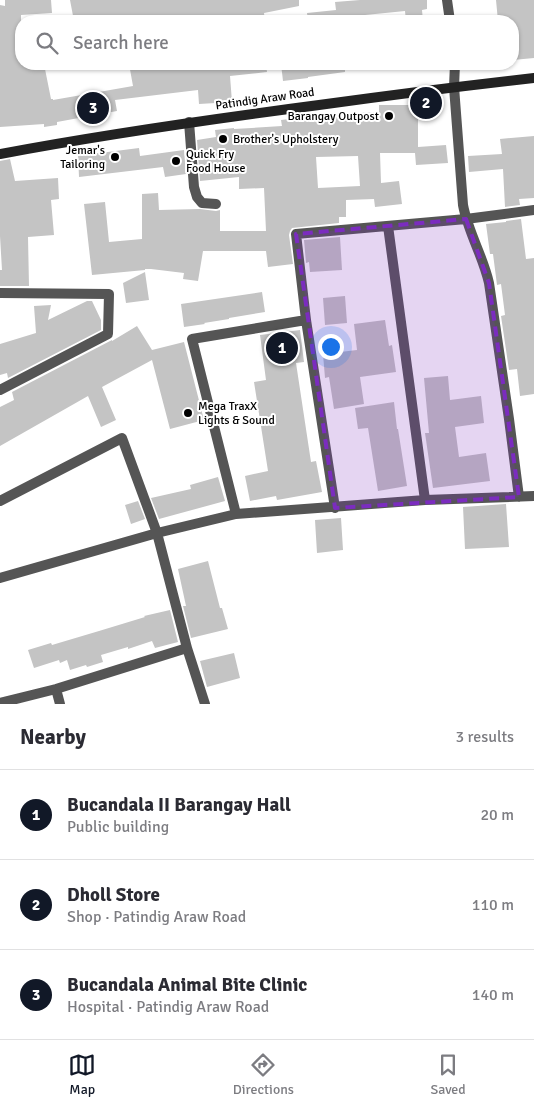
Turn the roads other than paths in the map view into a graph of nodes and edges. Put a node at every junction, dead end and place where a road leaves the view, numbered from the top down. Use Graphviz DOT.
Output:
graph roads {
  1 [pos="447,0"];
  2 [pos="449,15"];
  3 [pos="455,70"];
  4 [pos="534,78"];
  5 [pos="454,87"];
  6 [pos="189,122"];
  7 [pos="0,154"];
  8 [pos="216,204"];
  9 [pos="534,210"];
  10 [pos="466,219"];
  11 [pos="388,226"];
  12 [pos="0,293"];
  13 [pos="306,320"];
  14 [pos="0,390"];
  15 [pos="534,496"];
  16 [pos="519,497"];
  17 [pos="425,500"];
  18 [pos="0,501"];
  19 [pos="335,508"];
  20 [pos="236,514"];
  21 [pos="157,532"];
  22 [pos="0,578"];
  23 [pos="187,648"];
  24 [pos="56,689"];
  25 [pos="0,703"];
  26 [pos="60,704"];
  27 [pos="205,704"];
  1 -- 2 [label="street"];
  3 -- 5 [label="street"];
  4 -- 5 [label="main road, Patindig Araw Road"];
  5 -- 6 [label="main road, Patindig Araw Road"];
  5 -- 10 [label="street"];
  6 -- 7 [label="main road, Patindig Araw Road"];
  6 -- 8 [label="street"];
  9 -- 10 [label="street"];
  10 -- 11 [label="street"];
  10 -- 16 [label="street"];
  11 -- 13 [label="street"];
  11 -- 17 [label="street"];
  12 -- 14 [label="street"];
  13 -- 19 [label="street"];
  13 -- 20 [label="street"];
  15 -- 16 [label="street"];
  16 -- 17 [label="street"];
  17 -- 19 [label="street"];
  18 -- 21 [label="street"];
  19 -- 20 [label="street"];
  20 -- 21 [label="street"];
  21 -- 22 [label="street"];
  21 -- 23 [label="street"];
  23 -- 24 [label="street"];
  23 -- 27 [label="street"];
  24 -- 25 [label="street"];
  24 -- 26 [label="street"];
}
